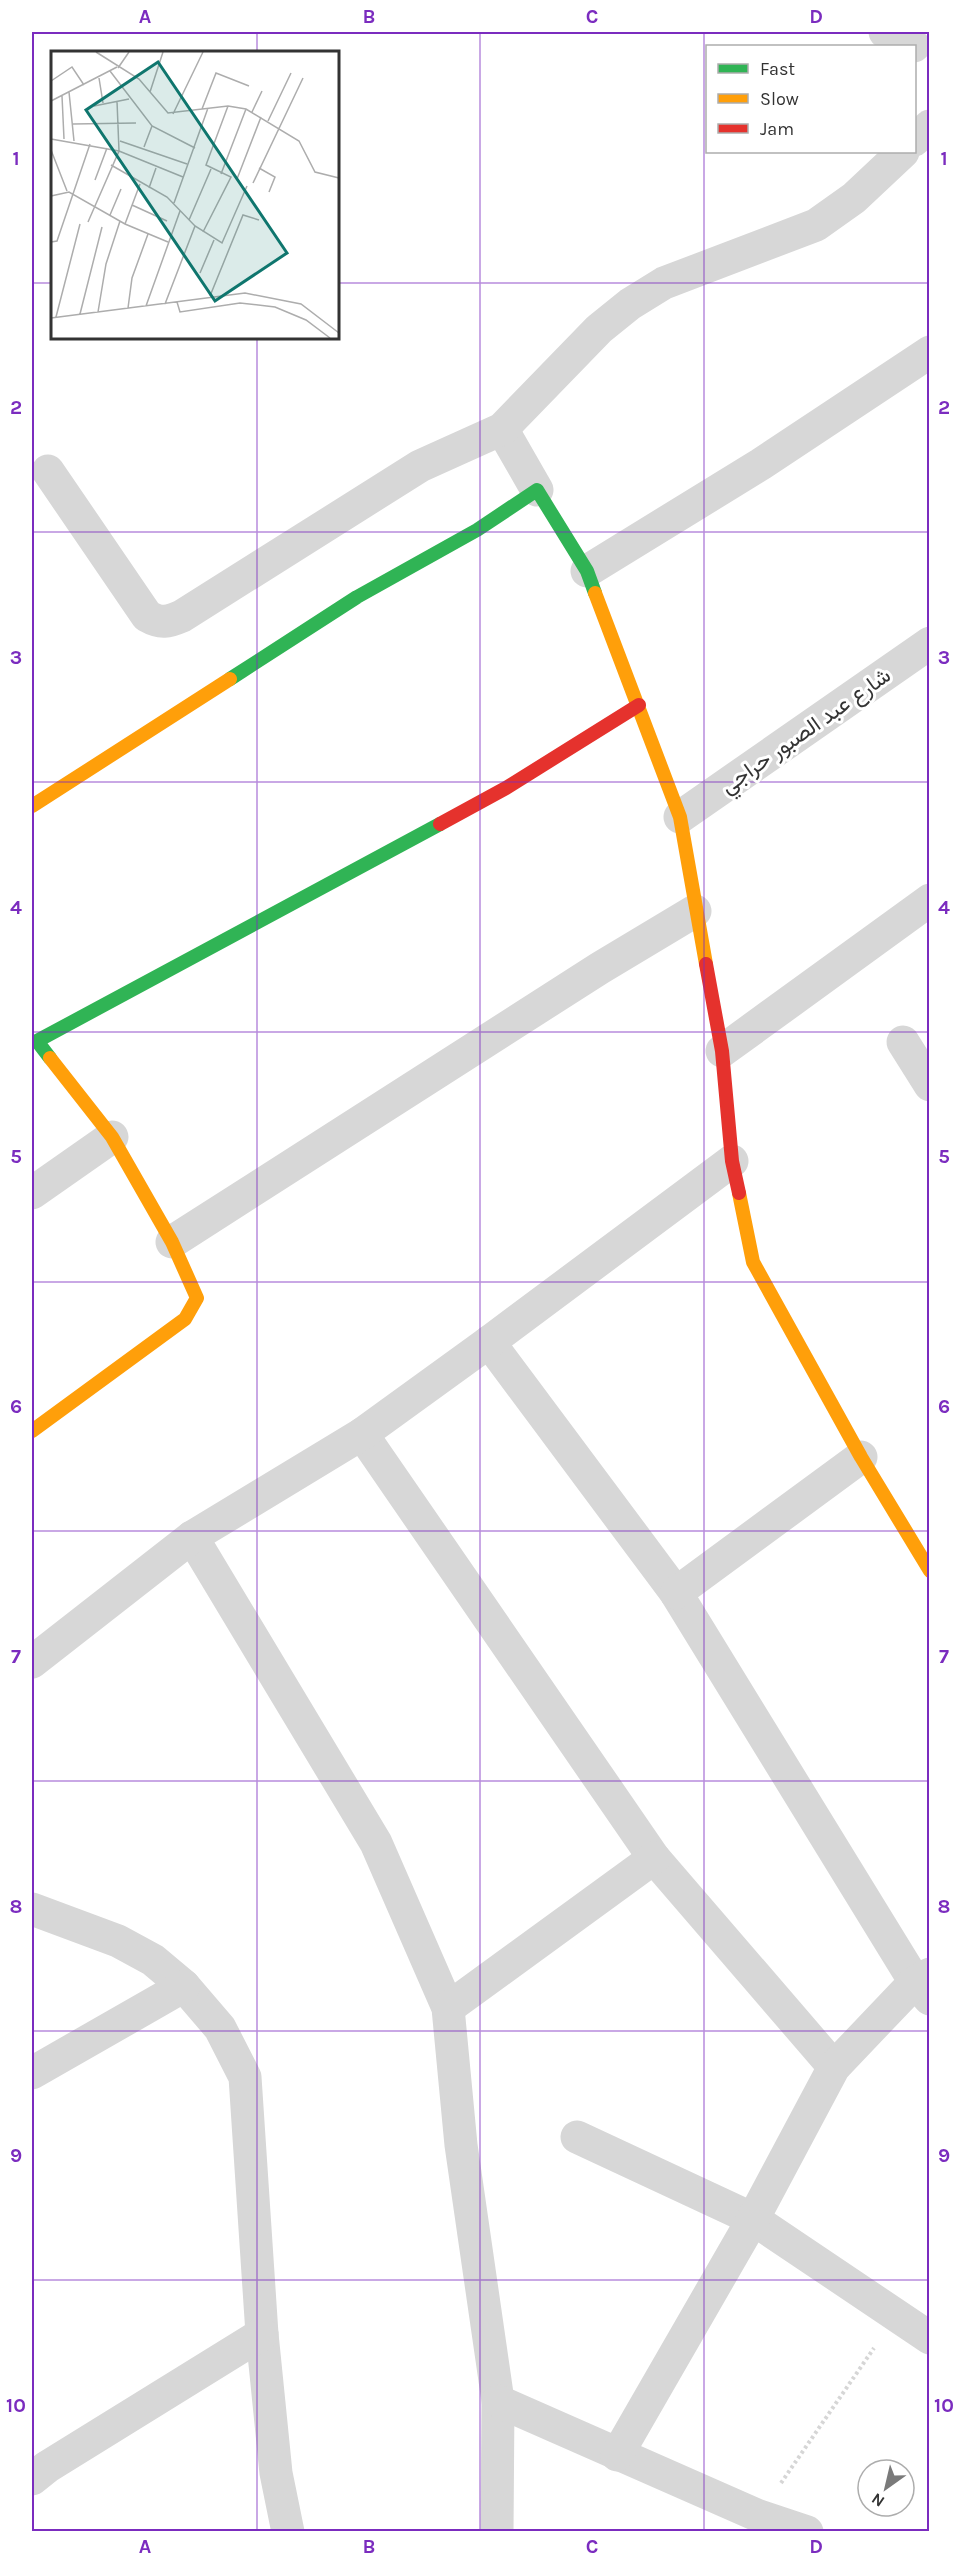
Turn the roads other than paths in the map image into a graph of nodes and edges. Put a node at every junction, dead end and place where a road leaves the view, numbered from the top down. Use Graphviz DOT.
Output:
graph roads {
  1 [pos="885,32"];
  2 [pos="910,45"];
  3 [pos="916,48"];
  4 [pos="930,54"];
  5 [pos="930,126"];
  6 [pos="916,139"];
  7 [pos="902,153"];
  8 [pos="930,352"];
  9 [pos="502,429"];
  10 [pos="48,471"];
  11 [pos="537,490"];
  12 [pos="587,571"];
  13 [pos="930,643"];
  14 [pos="639,705"];
  15 [pos="32,806"];
  16 [pos="680,817"];
  17 [pos="930,900"];
  18 [pos="695,911"];
  19 [pos="903,1042"];
  20 [pos="722,1052"];
  21 [pos="930,1085"];
  22 [pos="112,1137"];
  23 [pos="732,1161"];
  24 [pos="32,1193"];
  25 [pos="172,1242"];
  26 [pos="489,1342"];
  27 [pos="32,1431"];
  28 [pos="362,1434"];
  29 [pos="861,1457"];
  30 [pos="192,1537"];
  31 [pos="925,1553"];
  32 [pos="676,1593"];
  33 [pos="32,1662"];
  34 [pos="654,1858"];
  35 [pos="32,1910"];
  36 [pos="925,1985"];
  37 [pos="184,1986"];
  38 [pos="448,2008"];
  39 [pos="834,2067"];
  40 [pos="32,2073"];
  41 [pos="578,2137"];
  42 [pos="753,2219"];
  43 [pos="262,2334"];
  44 [pos="930,2338"];
  45 [pos="498,2401"];
  46 [pos="616,2455"];
  47 [pos="32,2479"];
  48 [pos="755,2524"];
  49 [pos="288,2532"];
  50 [pos="497,2532"];
  51 [pos="807,2532"];
  1 -- 2 [label="street"];
  3 -- 4 [label="street"];
  5 -- 6 [label="street"];
  7 -- 9 [label="street"];
  8 -- 12 [label="street"];
  9 -- 10 [label="street"];
  9 -- 11 [label="street"];
  11 -- 12 [label="street"];
  11 -- 15 [label="street"];
  12 -- 14 [label="street"];
  13 -- 16 [label="street, شارع عبد الصبور حراجي"];
  14 -- 16 [label="street"];
  14 -- 22 [label="street"];
  16 -- 18 [label="street"];
  17 -- 20 [label="street"];
  18 -- 20 [label="street"];
  18 -- 25 [label="street"];
  19 -- 21 [label="street"];
  20 -- 23 [label="street"];
  22 -- 24 [label="street"];
  22 -- 25 [label="street"];
  23 -- 26 [label="street"];
  23 -- 29 [label="street"];
  25 -- 27 [label="street"];
  26 -- 28 [label="street"];
  26 -- 32 [label="street"];
  28 -- 30 [label="street"];
  28 -- 34 [label="street"];
  29 -- 31 [label="street"];
  29 -- 32 [label="street"];
  30 -- 33 [label="street"];
  30 -- 38 [label="street"];
  32 -- 36 [label="street"];
  34 -- 38 [label="street"];
  34 -- 39 [label="street"];
  35 -- 37 [label="street"];
  36 -- 39 [label="street"];
  37 -- 40 [label="street"];
  37 -- 43 [label="street"];
  38 -- 45 [label="street"];
  39 -- 42 [label="street"];
  41 -- 42 [label="street"];
  42 -- 44 [label="street"];
  42 -- 46 [label="street"];
  43 -- 47 [label="street"];
  43 -- 49 [label="street"];
  45 -- 46 [label="street"];
  45 -- 50 [label="street"];
  46 -- 48 [label="street"];
  48 -- 51 [label="street"];
}
